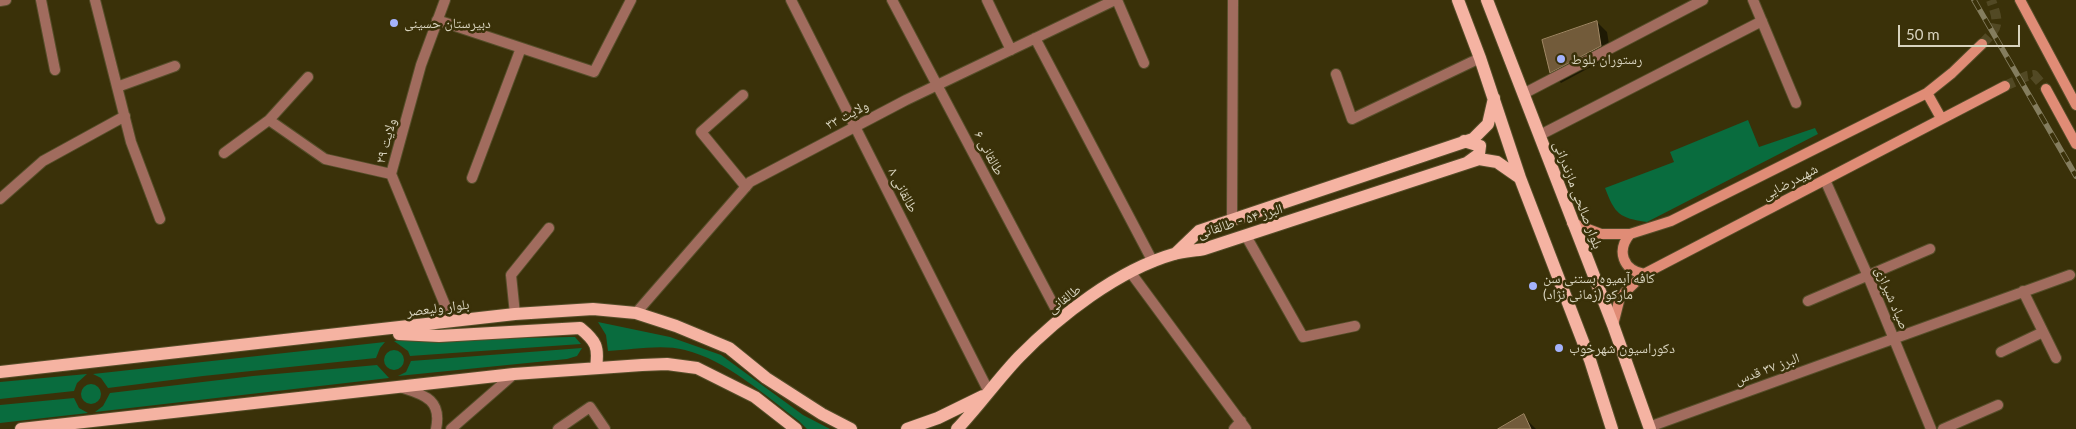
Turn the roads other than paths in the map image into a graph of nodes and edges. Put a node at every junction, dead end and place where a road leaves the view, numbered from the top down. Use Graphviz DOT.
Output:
graph roads {
  1 [pos="6,0"];
  2 [pos="40,0"];
  3 [pos="95,0"];
  4 [pos="445,0"];
  5 [pos="631,0"];
  6 [pos="791,0"];
  7 [pos="892,0"];
  8 [pos="987,0"];
  9 [pos="1116,0"];
  10 [pos="1233,0"];
  11 [pos="1458,0"];
  12 [pos="1487,0"];
  13 [pos="1703,0"];
  14 [pos="1755,0"];
  15 [pos="2020,0"];
  16 [pos="0,1"];
  17 [pos="1100,3"];
  18 [pos="437,20"];
  19 [pos="1762,21"];
  20 [pos="1035,38"];
  21 [pos="1982,44"];
  22 [pos="521,48"];
  23 [pos="1011,50"];
  24 [pos="1480,58"];
  25 [pos="1144,63"];
  26 [pos="175,66"];
  27 [pos="55,70"];
  28 [pos="1336,74"];
  29 [pos="308,77"];
  30 [pos="937,85"];
  31 [pos="2005,86"];
  32 [pos="117,87"];
  33 [pos="2046,89"];
  34 [pos="1927,93"];
  35 [pos="1523,94"];
  36 [pos="743,95"];
  37 [pos="1494,98"];
  38 [pos="1796,103"];
  39 [pos="2076,105"];
  40 [pos="125,116"];
  41 [pos="1941,118"];
  42 [pos="269,120"];
  43 [pos="856,126"];
  44 [pos="1540,136"];
  45 [pos="1464,141"];
  46 [pos="2076,144"];
  47 [pos="224,153"];
  48 [pos="1468,162"];
  49 [pos="391,174"];
  50 [pos="472,178"];
  51 [pos="1520,178"];
  52 [pos="1825,180"];
  53 [pos="746,187"];
  54 [pos="0,198"];
  55 [pos="160,219"];
  56 [pos="1232,220"];
  57 [pos="1572,222"];
  58 [pos="549,228"];
  59 [pos="1630,234"];
  60 [pos="1246,236"];
  61 [pos="1930,249"];
  62 [pos="1175,254"];
  63 [pos="1153,262"];
  64 [pos="1131,273"];
  65 [pos="1644,274"];
  66 [pos="2070,275"];
  67 [pos="1868,276"];
  68 [pos="2023,291"];
  69 [pos="1808,301"];
  70 [pos="514,314"];
  71 [pos="636,314"];
  72 [pos="1061,319"];
  73 [pos="452,322"];
  74 [pos="1613,325"];
  75 [pos="1355,326"];
  76 [pos="362,332"];
  77 [pos="2043,332"];
  78 [pos="1894,337"];
  79 [pos="2001,352"];
  80 [pos="2056,358"];
  81 [pos="596,367"];
  82 [pos="0,372"];
  83 [pos="514,374"];
  84 [pos="404,388"];
  85 [pos="989,392"];
  86 [pos="1998,405"];
  87 [pos="1240,426"];
  88 [pos="1650,428"];
  89 [pos="22,429"];
  90 [pos="436,429"];
  91 [pos="451,429"];
  92 [pos="558,429"];
  93 [pos="605,429"];
  94 [pos="796,429"];
  95 [pos="851,429"];
  96 [pos="907,429"];
  97 [pos="956,429"];
  98 [pos="1612,429"];
  99 [pos="1931,429"];
  100 [pos="1943,429"];
  1 -- 16 [label="street"];
  2 -- 27 [label="street"];
  3 -- 32 [label="street"];
  4 -- 18 [label="street, ولایت ٢٩"];
  5 -- 22 [label="street"];
  6 -- 43 [label="street, طالقانی ۸"];
  7 -- 30 [label="street, طالقانی ۶"];
  8 -- 23 [label="street"];
  9 -- 17 [label="street, ولایت ٣۳"];
  9 -- 25 [label="street"];
  10 -- 56 [label="street"];
  11 -- 24 [label="main road"];
  12 -- 35 [label="main road, بلوار صالحی مازندرانی"];
  13 -- 35 [label="street"];
  14 -- 19 [label="street"];
  15 -- 39 [label="main road"];
  17 -- 20 [label="street, ولایت ٣۳"];
  18 -- 22 [label="street"];
  18 -- 49 [label="street, ولایت ٢٩"];
  19 -- 38 [label="street"];
  19 -- 44 [label="street"];
  20 -- 23 [label="street, ولایت ٣۳"];
  20 -- 63 [label="street"];
  21 -- 34 [label="main road, شهیدرضایی"];
  22 -- 50 [label="street"];
  23 -- 30 [label="street, ولایت ٣۳"];
  24 -- 28 [label="street"];
  24 -- 37 [label="main road"];
  26 -- 32 [label="street"];
  29 -- 42 [label="street"];
  30 -- 43 [label="street, ولایت ٣۳"];
  30 -- 72 [label="street, طالقانی ۶"];
  31 -- 41 [label="main road, شهیدرضایی"];
  32 -- 40 [label="street"];
  33 -- 46 [label="main road"];
  34 -- 41 [label="main road"];
  34 -- 59 [label="main road, شهیدرضایی"];
  35 -- 44 [label="main road, بلوار صالحی مازندرانی"];
  36 -- 53 [label="street"];
  37 -- 45 [label="main road, البرز ۵۴ - طالقانی"];
  37 -- 51 [label="main road"];
  40 -- 54 [label="street"];
  40 -- 55 [label="street"];
  41 -- 52 [label="main road, شهیدرضایی"];
  42 -- 47 [label="street"];
  42 -- 49 [label="street"];
  43 -- 53 [label="street, ولایت ٣۳"];
  43 -- 85 [label="street, طالقانی ۸"];
  44 -- 57 [label="main road, بلوار صالحی مازندرانی"];
  45 -- 48 [label="main road"];
  45 -- 56 [label="main road, البرز ۵۴ - طالقانی"];
  48 -- 51 [label="main road, البرز ۵۴ - طالقانی"];
  48 -- 60 [label="main road, البرز ۵۴ - طالقانی"];
  49 -- 73 [label="street, ولایت ٢٩"];
  51 -- 98 [label="main road"];
  52 -- 65 [label="main road, شهیدرضایی"];
  52 -- 67 [label="street, صیاد شیرازی"];
  53 -- 71 [label="street, ولایت ٣۳"];
  56 -- 62 [label="main road, البرز ۵۴ - طالقانی"];
  57 -- 59 [label="main road, شهیدرضایی"];
  57 -- 74 [label="main road, بلوار صالحی مازندرانی"];
  58 -- 70 [label="street"];
  59 -- 65 [label="main road"];
  60 -- 62 [label="main road, البرز ۵۴ - طالقانی"];
  60 -- 75 [label="street"];
  61 -- 67 [label="street"];
  62 -- 63 [label="main road, طالقانی"];
  63 -- 64 [label="main road, طالقانی"];
  64 -- 72 [label="main road, طالقانی"];
  64 -- 87 [label="street"];
  65 -- 74 [label="main road, شهیدرضایی"];
  66 -- 68 [label="street, البرز ۳۷ قدس"];
  67 -- 69 [label="street"];
  67 -- 78 [label="street, صیاد شیرازی"];
  68 -- 77 [label="street"];
  68 -- 78 [label="street, البرز ۳۷ قدس"];
  70 -- 71 [label="main road, بلوار ولیعصر"];
  70 -- 73 [label="main road, بلوار ولیعصر"];
  71 -- 95 [label="main road, بلوار ولیعصر"];
  72 -- 85 [label="main road, طالقانی"];
  73 -- 76 [label="main road, بلوار ولیعصر"];
  74 -- 88 [label="main road, بلوار صالحی مازندرانی"];
  76 -- 81 [label="main road"];
  76 -- 82 [label="main road, بلوار ولیعصر"];
  77 -- 79 [label="street"];
  77 -- 80 [label="street"];
  78 -- 88 [label="street, البرز ۳۷ قدس"];
  78 -- 99 [label="street, صیاد شیرازی"];
  81 -- 83 [label="main road"];
  81 -- 94 [label="main road"];
  83 -- 84 [label="main road"];
  83 -- 91 [label="street"];
  84 -- 89 [label="main road"];
  84 -- 90 [label="street"];
  85 -- 96 [label="main road, طالقانی"];
  85 -- 97 [label="main road, طالقانی"];
  86 -- 100 [label="street"];
  92 -- 93 [label="street"];
}
